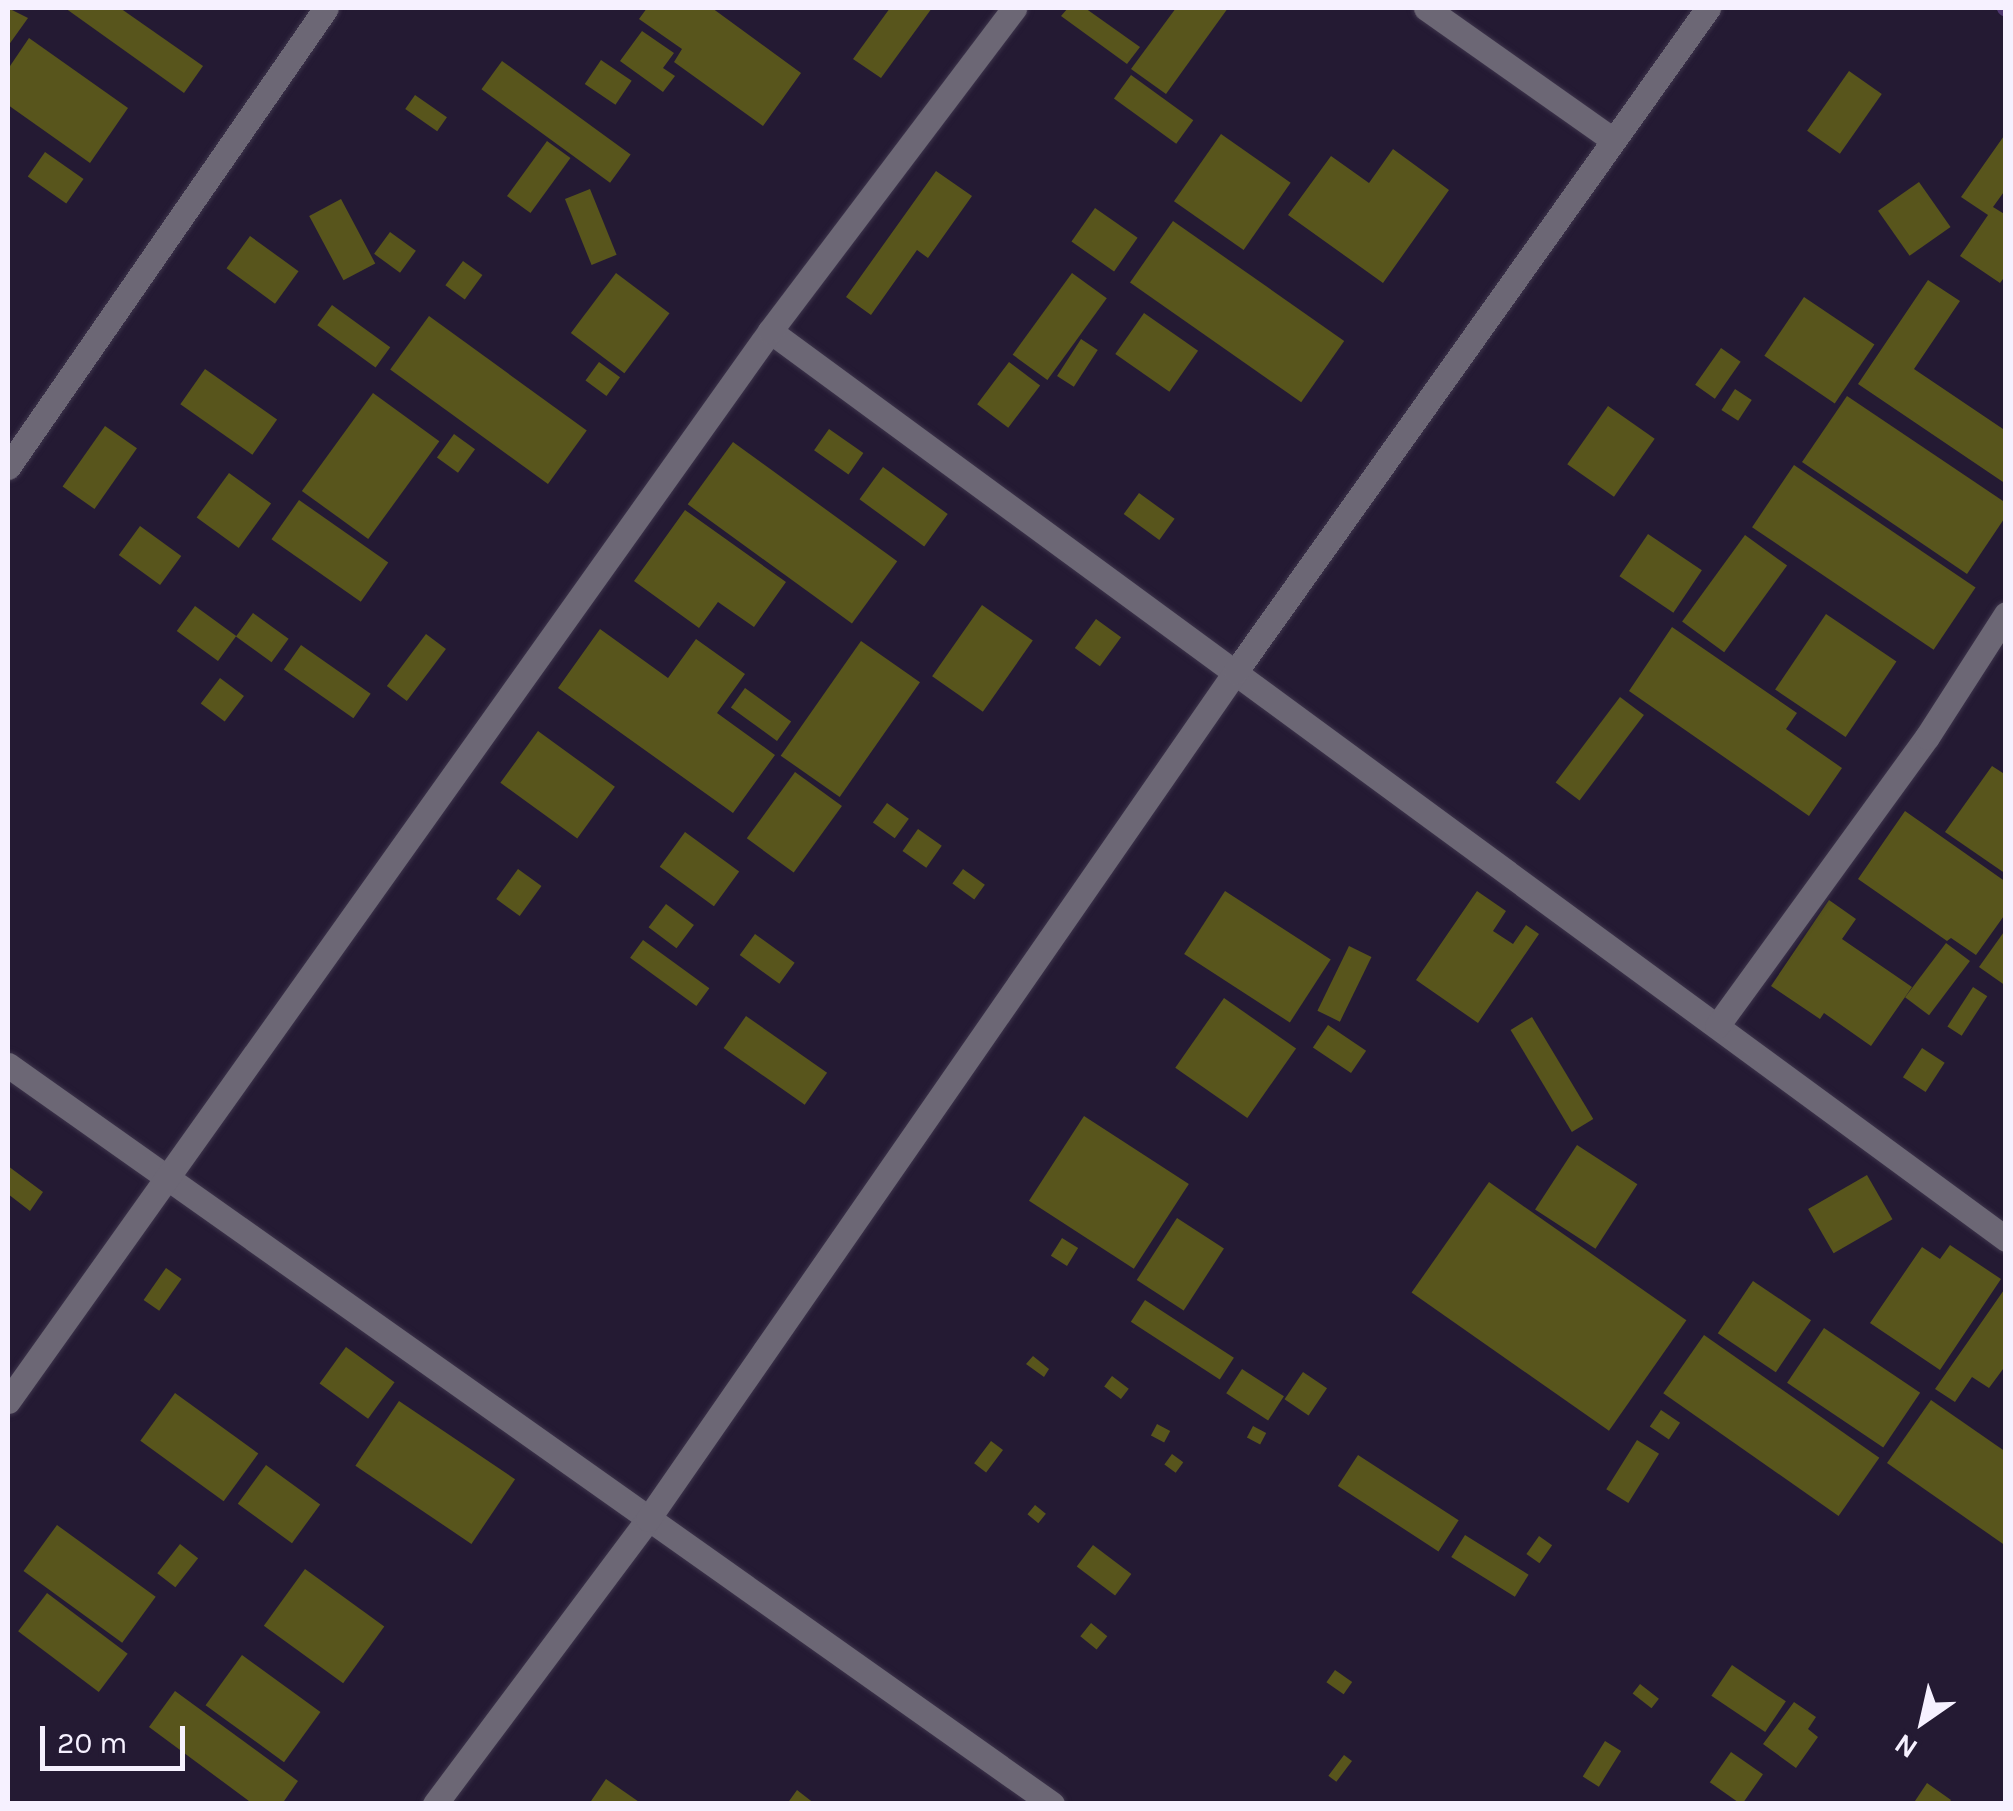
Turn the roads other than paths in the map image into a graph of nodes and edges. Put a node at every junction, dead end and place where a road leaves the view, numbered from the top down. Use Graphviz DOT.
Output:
graph roads {
  1 [pos="326,8"];
  2 [pos="1014,8"];
  3 [pos="1426,8"];
  4 [pos="1708,8"];
  5 [pos="1612,139"];
  6 [pos="770,331"];
  7 [pos="8,467"];
  8 [pos="2006,614"];
  9 [pos="1236,670"];
  10 [pos="1717,1026"];
  11 [pos="8,1065"];
  12 [pos="165,1177"];
  13 [pos="2006,1238"];
  14 [pos="8,1401"];
  15 [pos="648,1519"];
  16 [pos="435,1804"];
  17 [pos="1052,1804"];
  1 -- 7 [label="street"];
  2 -- 6 [label="street"];
  3 -- 5 [label="street"];
  4 -- 5 [label="street"];
  5 -- 9 [label="street"];
  6 -- 9 [label="street"];
  6 -- 12 [label="street"];
  8 -- 10 [label="street"];
  9 -- 10 [label="street"];
  9 -- 15 [label="street"];
  10 -- 13 [label="street"];
  11 -- 12 [label="street"];
  12 -- 14 [label="street"];
  12 -- 15 [label="street"];
  15 -- 16 [label="street"];
  15 -- 17 [label="street"];
}
